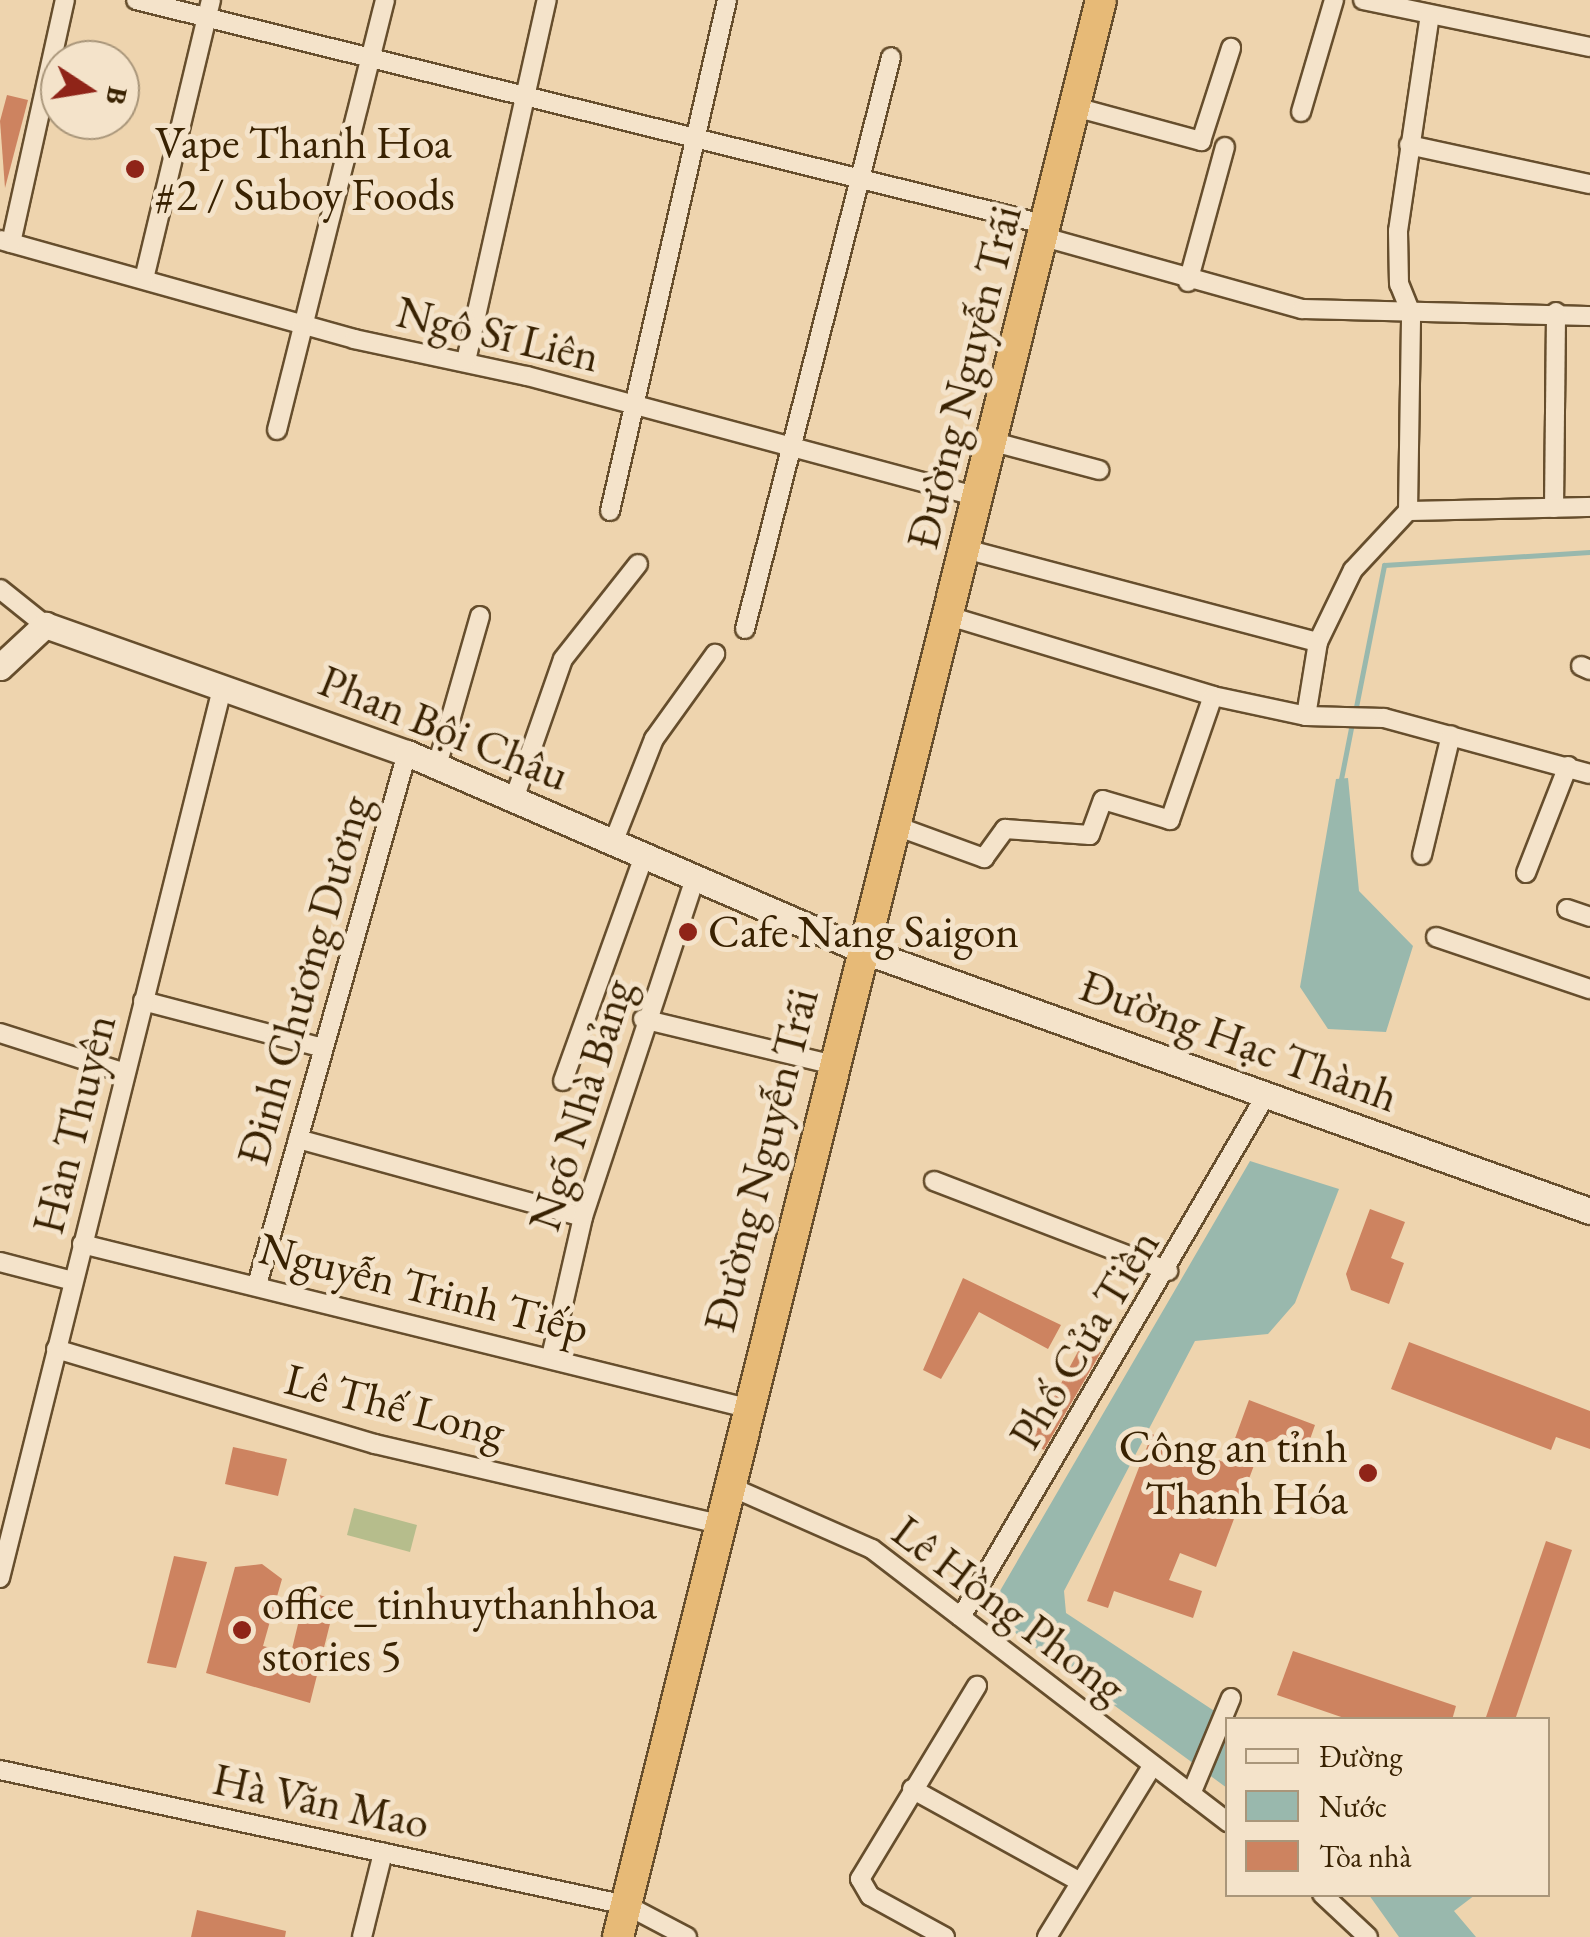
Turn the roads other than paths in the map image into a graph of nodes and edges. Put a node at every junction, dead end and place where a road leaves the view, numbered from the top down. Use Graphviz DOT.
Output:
graph roads {
  1 [pos="65,0"];
  2 [pos="136,0"];
  3 [pos="211,0"];
  4 [pos="385,0"];
  5 [pos="547,0"];
  6 [pos="727,0"];
  7 [pos="1101,0"];
  8 [pos="1334,0"];
  9 [pos="1363,0"];
  10 [pos="1430,14"];
  11 [pos="206,20"];
  12 [pos="1231,48"];
  13 [pos="1590,48"];
  14 [pos="891,57"];
  15 [pos="368,63"];
  16 [pos="525,101"];
  17 [pos="1075,107"];
  18 [pos="1301,112"];
  19 [pos="692,142"];
  20 [pos="1409,145"];
  21 [pos="1225,147"];
  22 [pos="862,182"];
  23 [pos="1590,184"];
  24 [pos="1045,231"];
  25 [pos="6,241"];
  26 [pos="144,280"];
  27 [pos="1188,282"];
  28 [pos="1556,312"];
  29 [pos="1411,314"];
  30 [pos="1590,316"];
  31 [pos="302,326"];
  32 [pos="466,361"];
  33 [pos="634,404"];
  34 [pos="277,430"];
  35 [pos="994,442"];
  36 [pos="793,446"];
  37 [pos="1099,470"];
  38 [pos="981,498"];
  39 [pos="1590,507"];
  40 [pos="1554,508"];
  41 [pos="610,510"];
  42 [pos="1408,510"];
  43 [pos="968,550"];
  44 [pos="638,564"];
  45 [pos="0,589"];
  46 [pos="480,616"];
  47 [pos="952,617"];
  48 [pos="45,625"];
  49 [pos="745,629"];
  50 [pos="1318,642"];
  51 [pos="715,654"];
  52 [pos="0,666"];
  53 [pos="222,689"];
  54 [pos="1213,696"];
  55 [pos="1306,716"];
  56 [pos="1451,735"];
  57 [pos="407,753"];
  58 [pos="437,766"];
  59 [pos="1568,766"];
  60 [pos="1590,774"];
  61 [pos="514,799"];
  62 [pos="896,826"];
  63 [pos="613,842"];
  64 [pos="1422,855"];
  65 [pos="644,856"];
  66 [pos="1526,873"];
  67 [pos="694,878"];
  68 [pos="1567,909"];
  69 [pos="1590,917"];
  70 [pos="1436,936"];
  71 [pos="860,949"];
  72 [pos="1590,989"];
  73 [pos="143,1001"];
  74 [pos="643,1019"];
  75 [pos="0,1033"];
  76 [pos="324,1048"];
  77 [pos="831,1064"];
  78 [pos="125,1072"];
  79 [pos="563,1081"];
  80 [pos="1266,1096"];
  81 [pos="298,1139"];
  82 [pos="934,1181"];
  83 [pos="1590,1211"];
  84 [pos="583,1217"];
  85 [pos="82,1244"];
  86 [pos="0,1262"];
  87 [pos="1168,1271"];
  88 [pos="73,1281"];
  89 [pos="257,1285"];
  90 [pos="56,1349"];
  91 [pos="550,1357"];
  92 [pos="747,1408"];
  93 [pos="729,1486"];
  94 [pos="718,1524"];
  95 [pos="1,1567"];
  96 [pos="961,1617"];
  97 [pos="977,1686"];
  98 [pos="1231,1698"];
  99 [pos="1153,1765"];
  100 [pos="0,1770"];
  101 [pos="912,1789"];
  102 [pos="1191,1794"];
  103 [pos="1225,1820"];
  104 [pos="382,1853"];
  105 [pos="1079,1881"];
  106 [pos="1325,1897"];
  107 [pos="626,1904"];
  108 [pos="362,1937"];
  109 [pos="618,1937"];
  110 [pos="687,1937"];
  111 [pos="945,1937"];
  112 [pos="1046,1937"];
  113 [pos="1368,1937"];
  1 -- 25 [label="street"];
  2 -- 11 [label="street"];
  3 -- 11 [label="street"];
  4 -- 15 [label="street"];
  5 -- 16 [label="street"];
  6 -- 19 [label="street"];
  7 -- 17 [label="highway, Đường Nguyễn Trãi"];
  8 -- 18 [label="street"];
  9 -- 10 [label="street"];
  10 -- 13 [label="street"];
  10 -- 20 [label="street"];
  11 -- 15 [label="street"];
  11 -- 26 [label="street"];
  12 -- 17 [label="street"];
  14 -- 22 [label="street"];
  15 -- 16 [label="street"];
  15 -- 31 [label="street"];
  16 -- 19 [label="street"];
  16 -- 32 [label="street"];
  17 -- 24 [label="highway, Đường Nguyễn Trãi"];
  19 -- 22 [label="street"];
  19 -- 33 [label="street"];
  20 -- 23 [label="street"];
  20 -- 29 [label="street"];
  21 -- 27 [label="street"];
  22 -- 24 [label="street"];
  22 -- 36 [label="street"];
  24 -- 27 [label="street"];
  24 -- 35 [label="highway, Đường Nguyễn Trãi"];
  25 -- 26 [label="street, Ngô Sĩ Liên"];
  26 -- 31 [label="street, Ngô Sĩ Liên"];
  27 -- 29 [label="street"];
  28 -- 29 [label="street"];
  28 -- 30 [label="street"];
  28 -- 40 [label="street"];
  29 -- 42 [label="street"];
  31 -- 32 [label="street, Ngô Sĩ Liên"];
  31 -- 34 [label="street"];
  32 -- 33 [label="street, Ngô Sĩ Liên"];
  33 -- 36 [label="street, Ngô Sĩ Liên"];
  33 -- 41 [label="street"];
  35 -- 37 [label="street"];
  35 -- 38 [label="highway, Đường Nguyễn Trãi"];
  36 -- 38 [label="street, Ngô Sĩ Liên"];
  36 -- 49 [label="street"];
  38 -- 43 [label="highway, Đường Nguyễn Trãi"];
  39 -- 40 [label="street"];
  40 -- 42 [label="street"];
  42 -- 50 [label="street"];
  43 -- 47 [label="highway, Đường Nguyễn Trãi"];
  43 -- 50 [label="street"];
  44 -- 61 [label="street"];
  45 -- 48 [label="street, Phan Bội Châu"];
  46 -- 58 [label="street"];
  47 -- 54 [label="street"];
  47 -- 62 [label="highway, Đường Nguyễn Trãi"];
  48 -- 52 [label="street"];
  48 -- 53 [label="street, Phan Bội Châu"];
  50 -- 55 [label="street"];
  51 -- 63 [label="street"];
  53 -- 57 [label="street, Phan Bội Châu"];
  53 -- 73 [label="street, Hàn Thuyên"];
  54 -- 55 [label="street"];
  54 -- 62 [label="street"];
  55 -- 56 [label="street"];
  56 -- 59 [label="street"];
  56 -- 64 [label="street"];
  57 -- 58 [label="street, Phan Bội Châu"];
  57 -- 76 [label="street, Đinh Chương Dương"];
  58 -- 61 [label="street, Phan Bội Châu"];
  59 -- 60 [label="street"];
  59 -- 66 [label="street"];
  61 -- 63 [label="street, Phan Bội Châu"];
  62 -- 71 [label="highway, Đường Nguyễn Trãi"];
  63 -- 65 [label="street, Phan Bội Châu"];
  65 -- 67 [label="street, Phan Bội Châu"];
  65 -- 79 [label="street"];
  67 -- 71 [label="street, Phan Bội Châu"];
  67 -- 74 [label="street, Ngõ Nhà Bảng"];
  68 -- 69 [label="street"];
  70 -- 72 [label="street"];
  71 -- 77 [label="highway, Đường Nguyễn Trãi"];
  71 -- 80 [label="street, Đường Hạc Thành"];
  73 -- 76 [label="street"];
  73 -- 78 [label="street, Hàn Thuyên"];
  74 -- 77 [label="street"];
  74 -- 84 [label="street, Ngõ Nhà Bảng"];
  75 -- 78 [label="street"];
  76 -- 81 [label="street, Đinh Chương Dương"];
  77 -- 92 [label="highway, Đường Nguyễn Trãi"];
  78 -- 85 [label="street, Hàn Thuyên"];
  80 -- 83 [label="street, Đường Hạc Thành"];
  80 -- 87 [label="street, Phố Cửa Tiền"];
  81 -- 84 [label="street"];
  81 -- 89 [label="street, Đinh Chương Dương"];
  82 -- 87 [label="street"];
  84 -- 91 [label="street, Ngõ Nhà Bảng"];
  85 -- 88 [label="street, Hàn Thuyên"];
  85 -- 89 [label="street, Nguyễn Trinh Tiếp"];
  86 -- 88 [label="street"];
  87 -- 96 [label="street, Phố Cửa Tiền"];
  88 -- 90 [label="street, Hàn Thuyên"];
  89 -- 91 [label="street, Nguyễn Trinh Tiếp"];
  90 -- 94 [label="street, Lê Thế Long"];
  90 -- 95 [label="street, Hàn Thuyên"];
  91 -- 92 [label="street, Nguyễn Trinh Tiếp"];
  92 -- 93 [label="highway, Đường Nguyễn Trãi"];
  93 -- 94 [label="highway, Đường Nguyễn Trãi"];
  93 -- 96 [label="street, Lê Hồng Phong"];
  94 -- 107 [label="highway, Đường Nguyễn Trãi"];
  96 -- 99 [label="street, Lê Hồng Phong"];
  97 -- 101 [label="street"];
  98 -- 102 [label="street"];
  99 -- 102 [label="street, Lê Hồng Phong"];
  99 -- 105 [label="street"];
  100 -- 104 [label="street, Hà Văn Mao"];
  101 -- 105 [label="street"];
  101 -- 111 [label="street"];
  102 -- 103 [label="street, Lê Hồng Phong"];
  104 -- 107 [label="street, Hà Văn Mao"];
  104 -- 108 [label="street"];
  105 -- 112 [label="street"];
  106 -- 113 [label="street"];
  107 -- 109 [label="highway, Đường Nguyễn Trãi"];
  107 -- 110 [label="street, Hà Văn Mao"];
}
